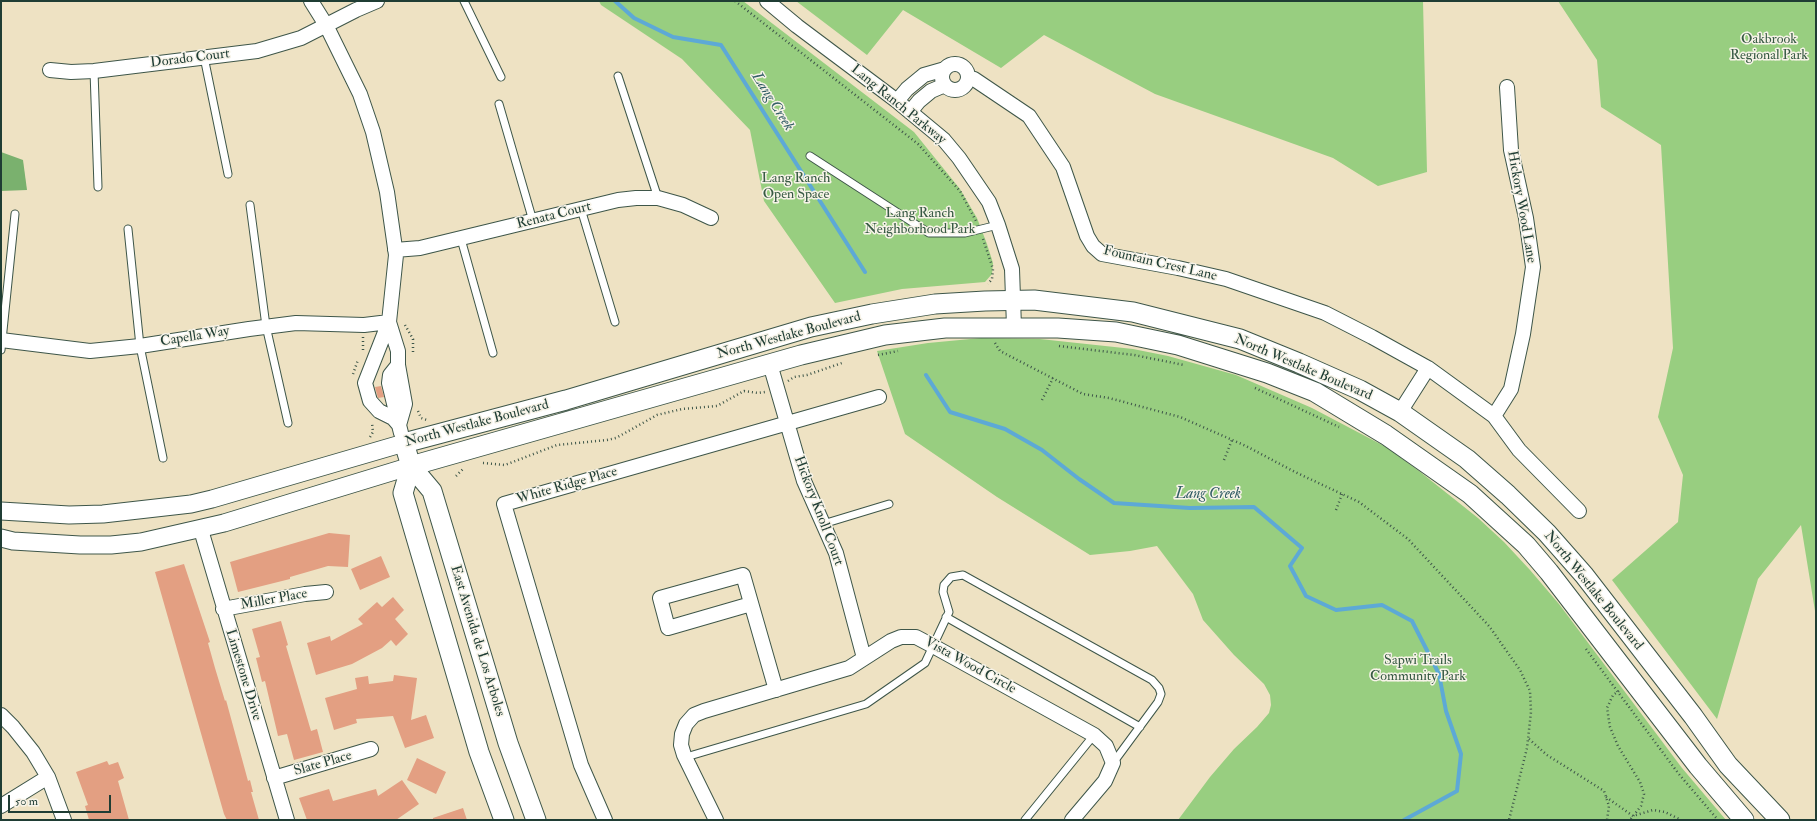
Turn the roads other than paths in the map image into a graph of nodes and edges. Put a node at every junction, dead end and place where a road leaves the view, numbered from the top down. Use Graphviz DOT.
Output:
graph roads {
  1 [pos="311,1"];
  2 [pos="377,1"];
  3 [pos="464,1"];
  4 [pos="767,1"];
  5 [pos="326,25"];
  6 [pos="204,57"];
  7 [pos="945,69"];
  8 [pos="50,70"];
  9 [pos="94,71"];
  10 [pos="618,76"];
  11 [pos="501,77"];
  12 [pos="968,78"];
  13 [pos="945,85"];
  14 [pos="1507,87"];
  15 [pos="897,101"];
  16 [pos="499,104"];
  17 [pos="910,112"];
  18 [pos="810,156"];
  19 [pos="228,174"];
  20 [pos="98,187"];
  21 [pos="658,198"];
  22 [pos="250,205"];
  23 [pos="581,209"];
  24 [pos="15,214"];
  25 [pos="711,218"];
  26 [pos="533,221"];
  27 [pos="998,225"];
  28 [pos="128,229"];
  29 [pos="461,239"];
  30 [pos="395,250"];
  31 [pos="1013,300"];
  32 [pos="389,322"];
  33 [pos="615,322"];
  34 [pos="266,326"];
  35 [pos="1014,327"];
  36 [pos="1,340"];
  37 [pos="140,346"];
  38 [pos="1,350"];
  39 [pos="493,353"];
  40 [pos="770,364"];
  41 [pos="398,365"];
  42 [pos="373,367"];
  43 [pos="1428,368"];
  44 [pos="879,397"];
  45 [pos="1400,412"];
  46 [pos="1494,416"];
  47 [pos="787,422"];
  48 [pos="288,423"];
  49 [pos="399,425"];
  50 [pos="404,443"];
  51 [pos="163,458"];
  52 [pos="411,466"];
  53 [pos="889,504"];
  54 [pos="1,511"];
  55 [pos="1579,511"];
  56 [pos="823,524"];
  57 [pos="201,530"];
  58 [pos="1,538"];
  59 [pos="326,592"];
  60 [pos="752,604"];
  61 [pos="223,609"];
  62 [pos="946,617"];
  63 [pos="933,646"];
  64 [pos="864,658"];
  65 [pos="776,690"];
  66 [pos="1,715"];
  67 [pos="1140,727"];
  68 [pos="1094,735"];
  69 [pos="371,750"];
  70 [pos="686,757"];
  71 [pos="1113,763"];
  72 [pos="48,778"];
  73 [pos="274,778"];
  74 [pos="1,806"];
  75 [pos="64,820"];
  76 [pos="287,820"];
  77 [pos="504,820"];
  78 [pos="536,820"];
  79 [pos="605,820"];
  80 [pos="716,820"];
  81 [pos="1025,820"];
  82 [pos="1072,820"];
  83 [pos="1744,820"];
  84 [pos="1780,820"];
  1 -- 5 [label="street"];
  2 -- 5 [label="street, Dorado Court"];
  3 -- 11 [label="lane"];
  4 -- 15 [label="street, Lang Ranch Parkway"];
  5 -- 6 [label="street, Dorado Court"];
  5 -- 30 [label="street"];
  6 -- 9 [label="street, Dorado Court"];
  6 -- 19 [label="lane"];
  7 -- 12 [label="street, Fountain Crest Lane"];
  7 -- 13 [label="street"];
  7 -- 15 [label="street, Fountain Crest Lane"];
  8 -- 9 [label="street, Dorado Court"];
  9 -- 20 [label="lane"];
  10 -- 21 [label="lane"];
  12 -- 13 [label="street"];
  12 -- 43 [label="street, Fountain Crest Lane"];
  13 -- 17 [label="street"];
  14 -- 46 [label="street, Hickory Wood Lane"];
  15 -- 17 [label="street, Lang Ranch Parkway"];
  16 -- 26 [label="lane"];
  17 -- 27 [label="street, Lang Ranch Parkway"];
  18 -- 27 [label="lane"];
  21 -- 23 [label="street, Renata Court"];
  21 -- 25 [label="street, Renata Court"];
  22 -- 34 [label="lane"];
  23 -- 26 [label="street, Renata Court"];
  23 -- 33 [label="lane"];
  24 -- 36 [label="lane"];
  26 -- 29 [label="street, Renata Court"];
  27 -- 31 [label="street, Lang Ranch Parkway"];
  28 -- 37 [label="lane"];
  29 -- 30 [label="street, Renata Court"];
  29 -- 39 [label="lane"];
  30 -- 32 [label="street"];
  31 -- 35 [label="street, Lang Ranch Parkway"];
  31 -- 45 [label="main road, North Westlake Boulevard"];
  31 -- 50 [label="main road, North Westlake Boulevard"];
  32 -- 34 [label="street, Capella Way"];
  32 -- 41 [label="street"];
  32 -- 42 [label="street"];
  34 -- 37 [label="street, Capella Way"];
  34 -- 48 [label="lane"];
  35 -- 40 [label="main road, North Westlake Boulevard"];
  35 -- 83 [label="main road, North Westlake Boulevard"];
  36 -- 37 [label="street, Capella Way"];
  36 -- 38 [label="lane"];
  37 -- 51 [label="lane"];
  40 -- 47 [label="street, Hickory Knoll Court"];
  40 -- 52 [label="main road, North Westlake Boulevard"];
  41 -- 42 [label="street"];
  41 -- 49 [label="street"];
  42 -- 49 [label="street"];
  43 -- 45 [label="street"];
  43 -- 46 [label="street, Fountain Crest Lane"];
  44 -- 47 [label="street, White Ridge Place"];
  45 -- 84 [label="main road, North Westlake Boulevard"];
  46 -- 55 [label="street, Fountain Crest Lane"];
  47 -- 56 [label="street, Hickory Knoll Court"];
  47 -- 79 [label="street, White Ridge Place"];
  49 -- 50 [label="street, East Avenida de Los Arboles"];
  50 -- 52 [label="main road, East Avenida de Los Arboles"];
  50 -- 54 [label="street, North Westlake Boulevard"];
  52 -- 57 [label="street, North Westlake Boulevard"];
  52 -- 77 [label="main road, East Avenida de Los Arboles"];
  52 -- 78 [label="main road, East Avenida de Los Arboles"];
  53 -- 56 [label="lane"];
  56 -- 64 [label="street, Hickory Knoll Court"];
  57 -- 58 [label="street, North Westlake Boulevard"];
  57 -- 61 [label="street, Limestone Drive"];
  59 -- 61 [label="street, Miller Place"];
  60 -- 60 [label="street"];
  60 -- 65 [label="street"];
  61 -- 73 [label="street, Limestone Drive"];
  62 -- 63 [label="lane"];
  62 -- 67 [label="lane"];
  62 -- 67 [label="lane"];
  63 -- 64 [label="street, Vista Wood Circle"];
  63 -- 68 [label="street, Vista Wood Circle"];
  63 -- 70 [label="lane"];
  64 -- 65 [label="street, Vista Wood Circle"];
  65 -- 70 [label="street, Vista Wood Circle"];
  66 -- 72 [label="street"];
  67 -- 71 [label="lane"];
  68 -- 71 [label="street, Vista Wood Circle"];
  68 -- 81 [label="lane"];
  69 -- 73 [label="street, Slate Place"];
  70 -- 80 [label="street, Vista Wood Circle"];
  71 -- 82 [label="street"];
  72 -- 74 [label="street"];
  72 -- 75 [label="street"];
  73 -- 76 [label="street, Limestone Drive"];
}
